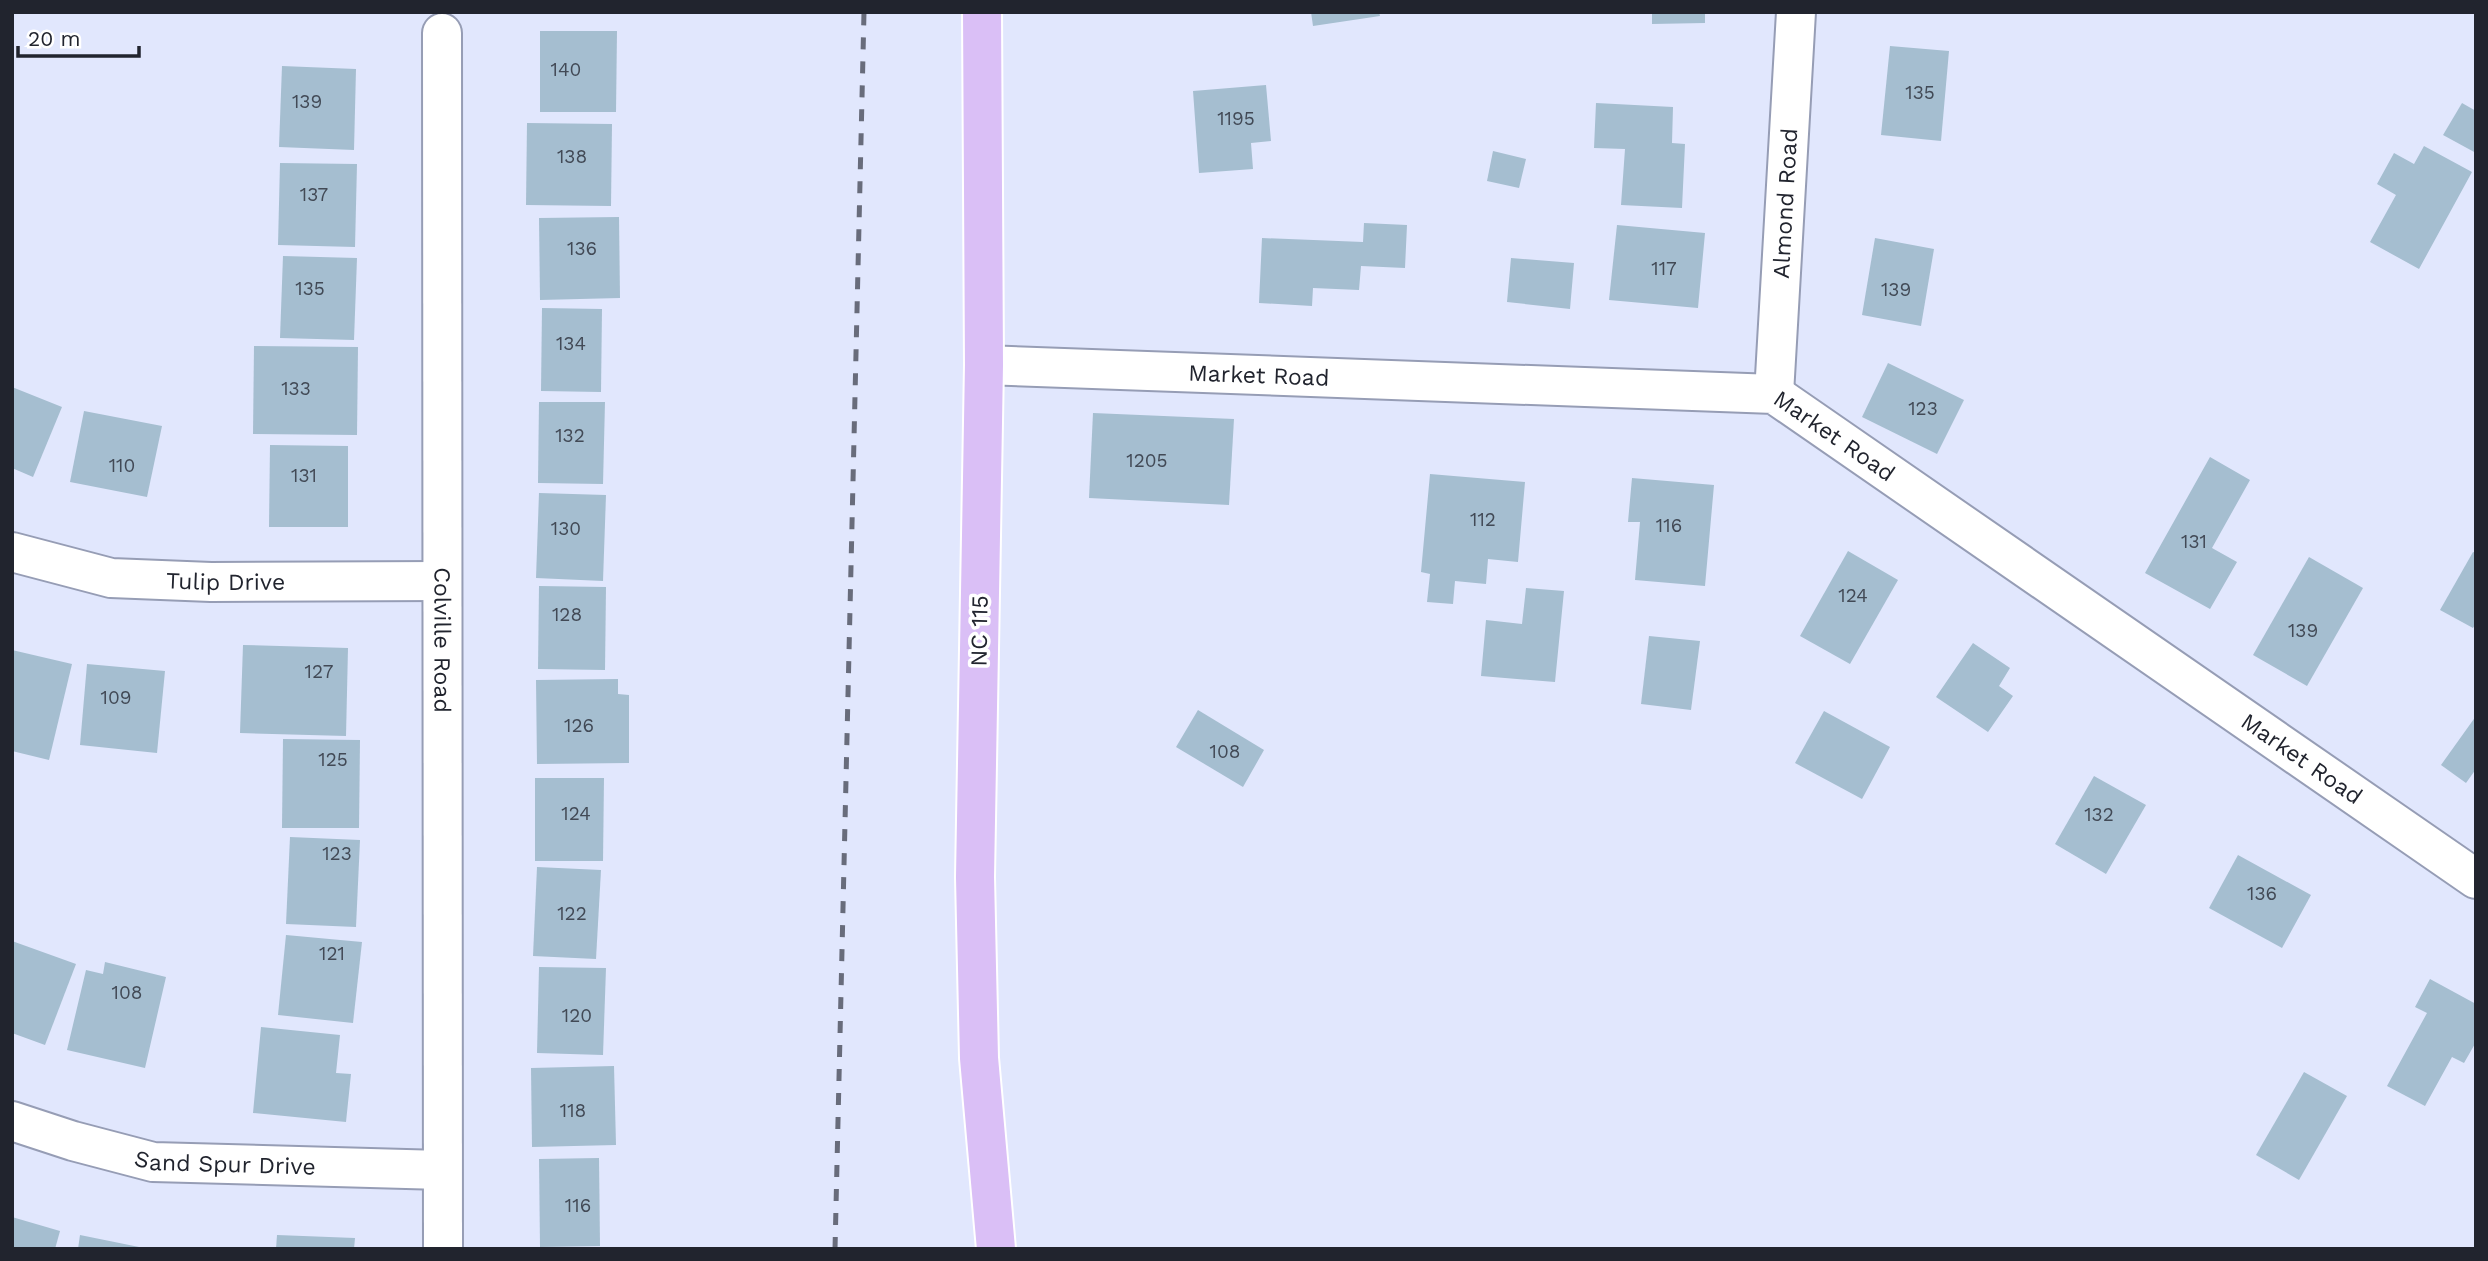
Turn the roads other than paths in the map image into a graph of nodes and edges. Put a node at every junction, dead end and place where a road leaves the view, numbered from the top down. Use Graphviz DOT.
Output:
graph roads {
  1 [pos="982,12"];
  2 [pos="1796,12"];
  3 [pos="442,33"];
  4 [pos="984,365"];
  5 [pos="1774,394"];
  6 [pos="12,552"];
  7 [pos="442,581"];
  8 [pos="2476,879"];
  9 [pos="12,1121"];
  10 [pos="442,1170"];
  11 [pos="443,1249"];
  12 [pos="996,1249"];
  1 -- 4 [label="main road, NC 115 / NC 115"];
  2 -- 5 [label="street, Almond Road"];
  3 -- 7 [label="street, Colville Road"];
  4 -- 5 [label="street, Market Road"];
  4 -- 12 [label="main road, NC 115 / NC 115"];
  5 -- 8 [label="street, Market Road"];
  6 -- 7 [label="street, Tulip Drive"];
  7 -- 10 [label="street, Colville Road"];
  9 -- 10 [label="street, Sand Spur Drive"];
  10 -- 11 [label="street, Colville Road"];
}
